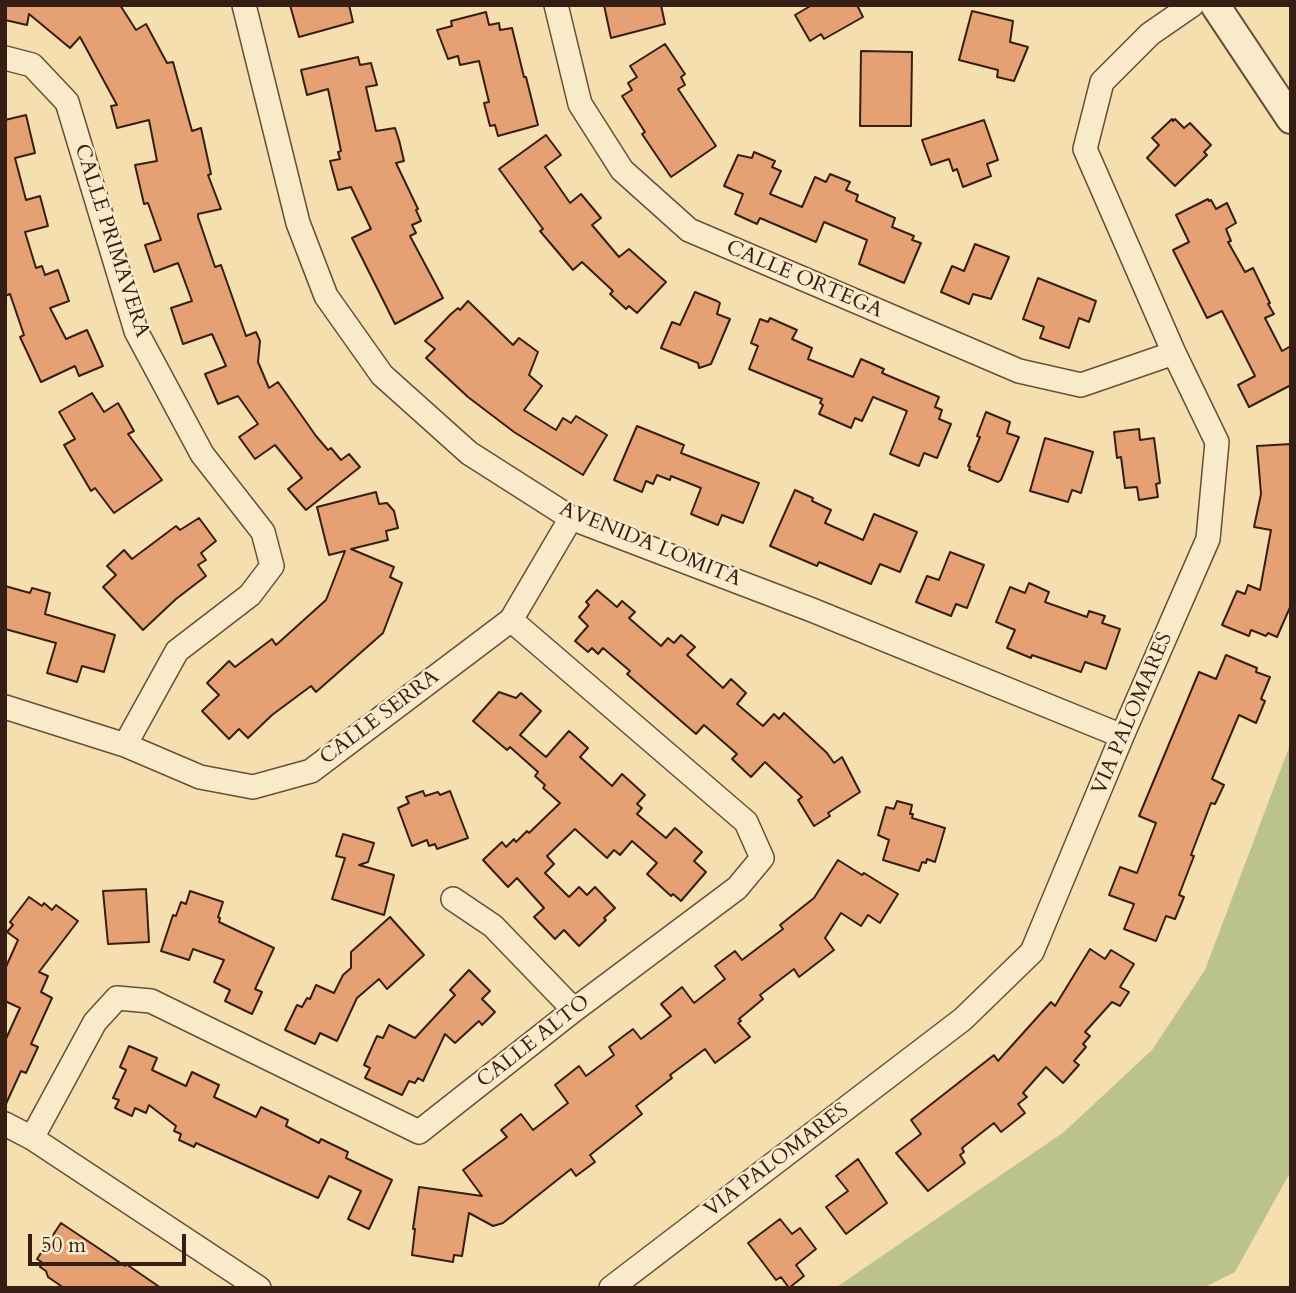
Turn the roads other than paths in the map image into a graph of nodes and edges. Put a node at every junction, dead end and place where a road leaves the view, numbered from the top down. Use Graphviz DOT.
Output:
graph roads {
  1 [pos="244,5"];
  2 [pos="556,5"];
  3 [pos="1192,5"];
  4 [pos="1215,5"];
  5 [pos="5,58"];
  6 [pos="1291,119"];
  7 [pos="1174,353"];
  8 [pos="571,518"];
  9 [pos="511,621"];
  10 [pos="5,708"];
  11 [pos="1122,737"];
  12 [pos="125,745"];
  13 [pos="453,899"];
  14 [pos="574,1010"];
  15 [pos="5,1124"];
  16 [pos="32,1138"];
  17 [pos="259,1288"];
  18 [pos="611,1288"];
  1 -- 8 [label="street, AVENIDA LOMITA"];
  2 -- 7 [label="street, CALLE ORTEGA"];
  3 -- 7 [label="street, VIA PALOMARES"];
  4 -- 6 [label="street"];
  5 -- 12 [label="street, CALLE PRIMAVERA"];
  7 -- 11 [label="street, VIA PALOMARES"];
  8 -- 9 [label="street, CALLE SERRA"];
  8 -- 11 [label="street, AVENIDA LOMITA"];
  9 -- 12 [label="street, CALLE SERRA"];
  9 -- 14 [label="street, CALLE ALTO"];
  10 -- 12 [label="street, CALLE SERRA"];
  11 -- 18 [label="street, VIA PALOMARES"];
  13 -- 14 [label="street"];
  14 -- 16 [label="street, CALLE ALTO"];
  15 -- 16 [label="street"];
  16 -- 17 [label="street"];
}
